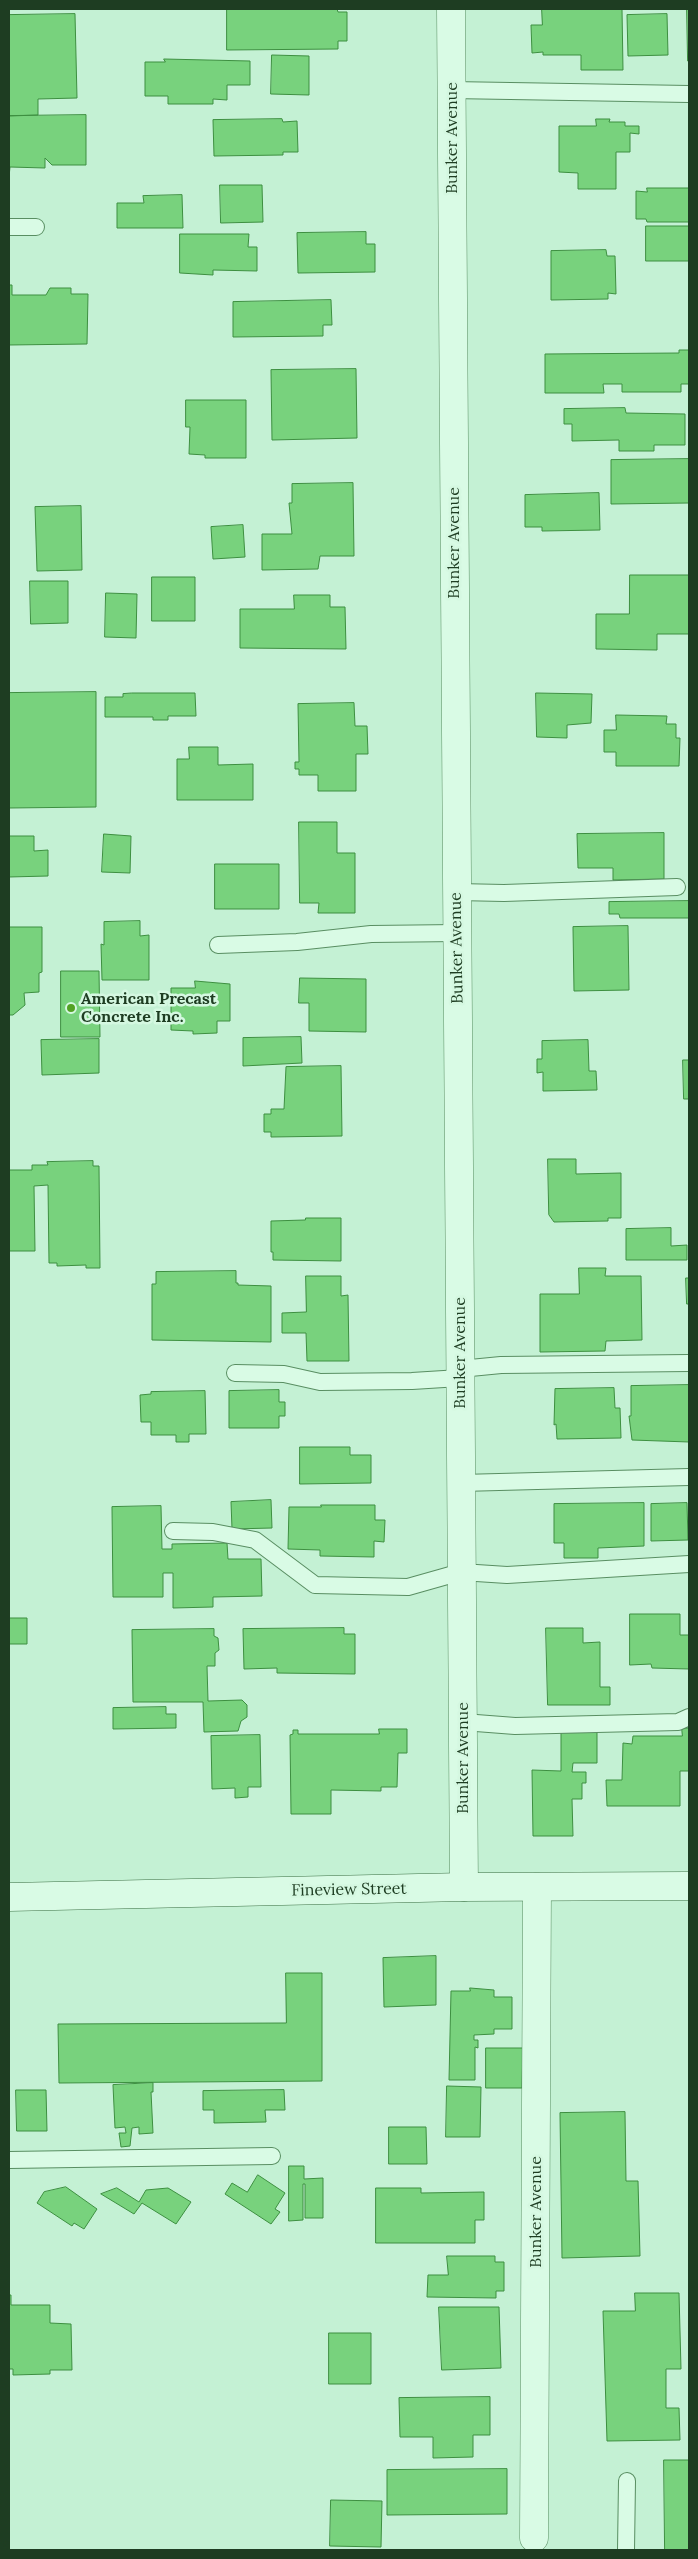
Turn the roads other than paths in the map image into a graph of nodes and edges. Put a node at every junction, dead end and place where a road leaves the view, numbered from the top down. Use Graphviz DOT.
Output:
graph roads {
  1 [pos="451,9"];
  2 [pos="451,90"];
  3 [pos="689,94"];
  4 [pos="9,227"];
  5 [pos="36,227"];
  6 [pos="677,887"];
  7 [pos="457,892"];
  8 [pos="457,933"];
  9 [pos="218,945"];
  10 [pos="689,1363"];
  11 [pos="235,1373"];
  12 [pos="460,1373"];
  13 [pos="689,1477"];
  14 [pos="461,1483"];
  15 [pos="173,1530"];
  16 [pos="689,1564"];
  17 [pos="461,1572"];
  18 [pos="689,1717"];
  19 [pos="463,1722"];
  20 [pos="689,1886"];
  21 [pos="464,1887"];
  22 [pos="537,1887"];
  23 [pos="9,1897"];
  24 [pos="272,2156"];
  25 [pos="9,2160"];
  26 [pos="627,2481"];
  27 [pos="534,2538"];
  28 [pos="626,2550"];
  1 -- 2 [label="street, Bunker Avenue"];
  2 -- 3 [label="lane"];
  2 -- 7 [label="street, Bunker Avenue"];
  4 -- 5 [label="lane"];
  6 -- 7 [label="lane"];
  7 -- 8 [label="street, Bunker Avenue"];
  8 -- 9 [label="lane"];
  8 -- 12 [label="street, Bunker Avenue"];
  10 -- 12 [label="lane"];
  11 -- 12 [label="lane"];
  12 -- 14 [label="street, Bunker Avenue"];
  13 -- 14 [label="lane"];
  14 -- 17 [label="street, Bunker Avenue"];
  15 -- 17 [label="lane"];
  16 -- 17 [label="lane"];
  17 -- 19 [label="street, Bunker Avenue"];
  18 -- 19 [label="lane"];
  19 -- 21 [label="street, Bunker Avenue"];
  20 -- 22 [label="street, Fineview Street"];
  21 -- 22 [label="street, Fineview Street"];
  21 -- 23 [label="street, Fineview Street"];
  22 -- 27 [label="street, Bunker Avenue"];
  24 -- 25 [label="lane"];
  26 -- 28 [label="lane"];
}
